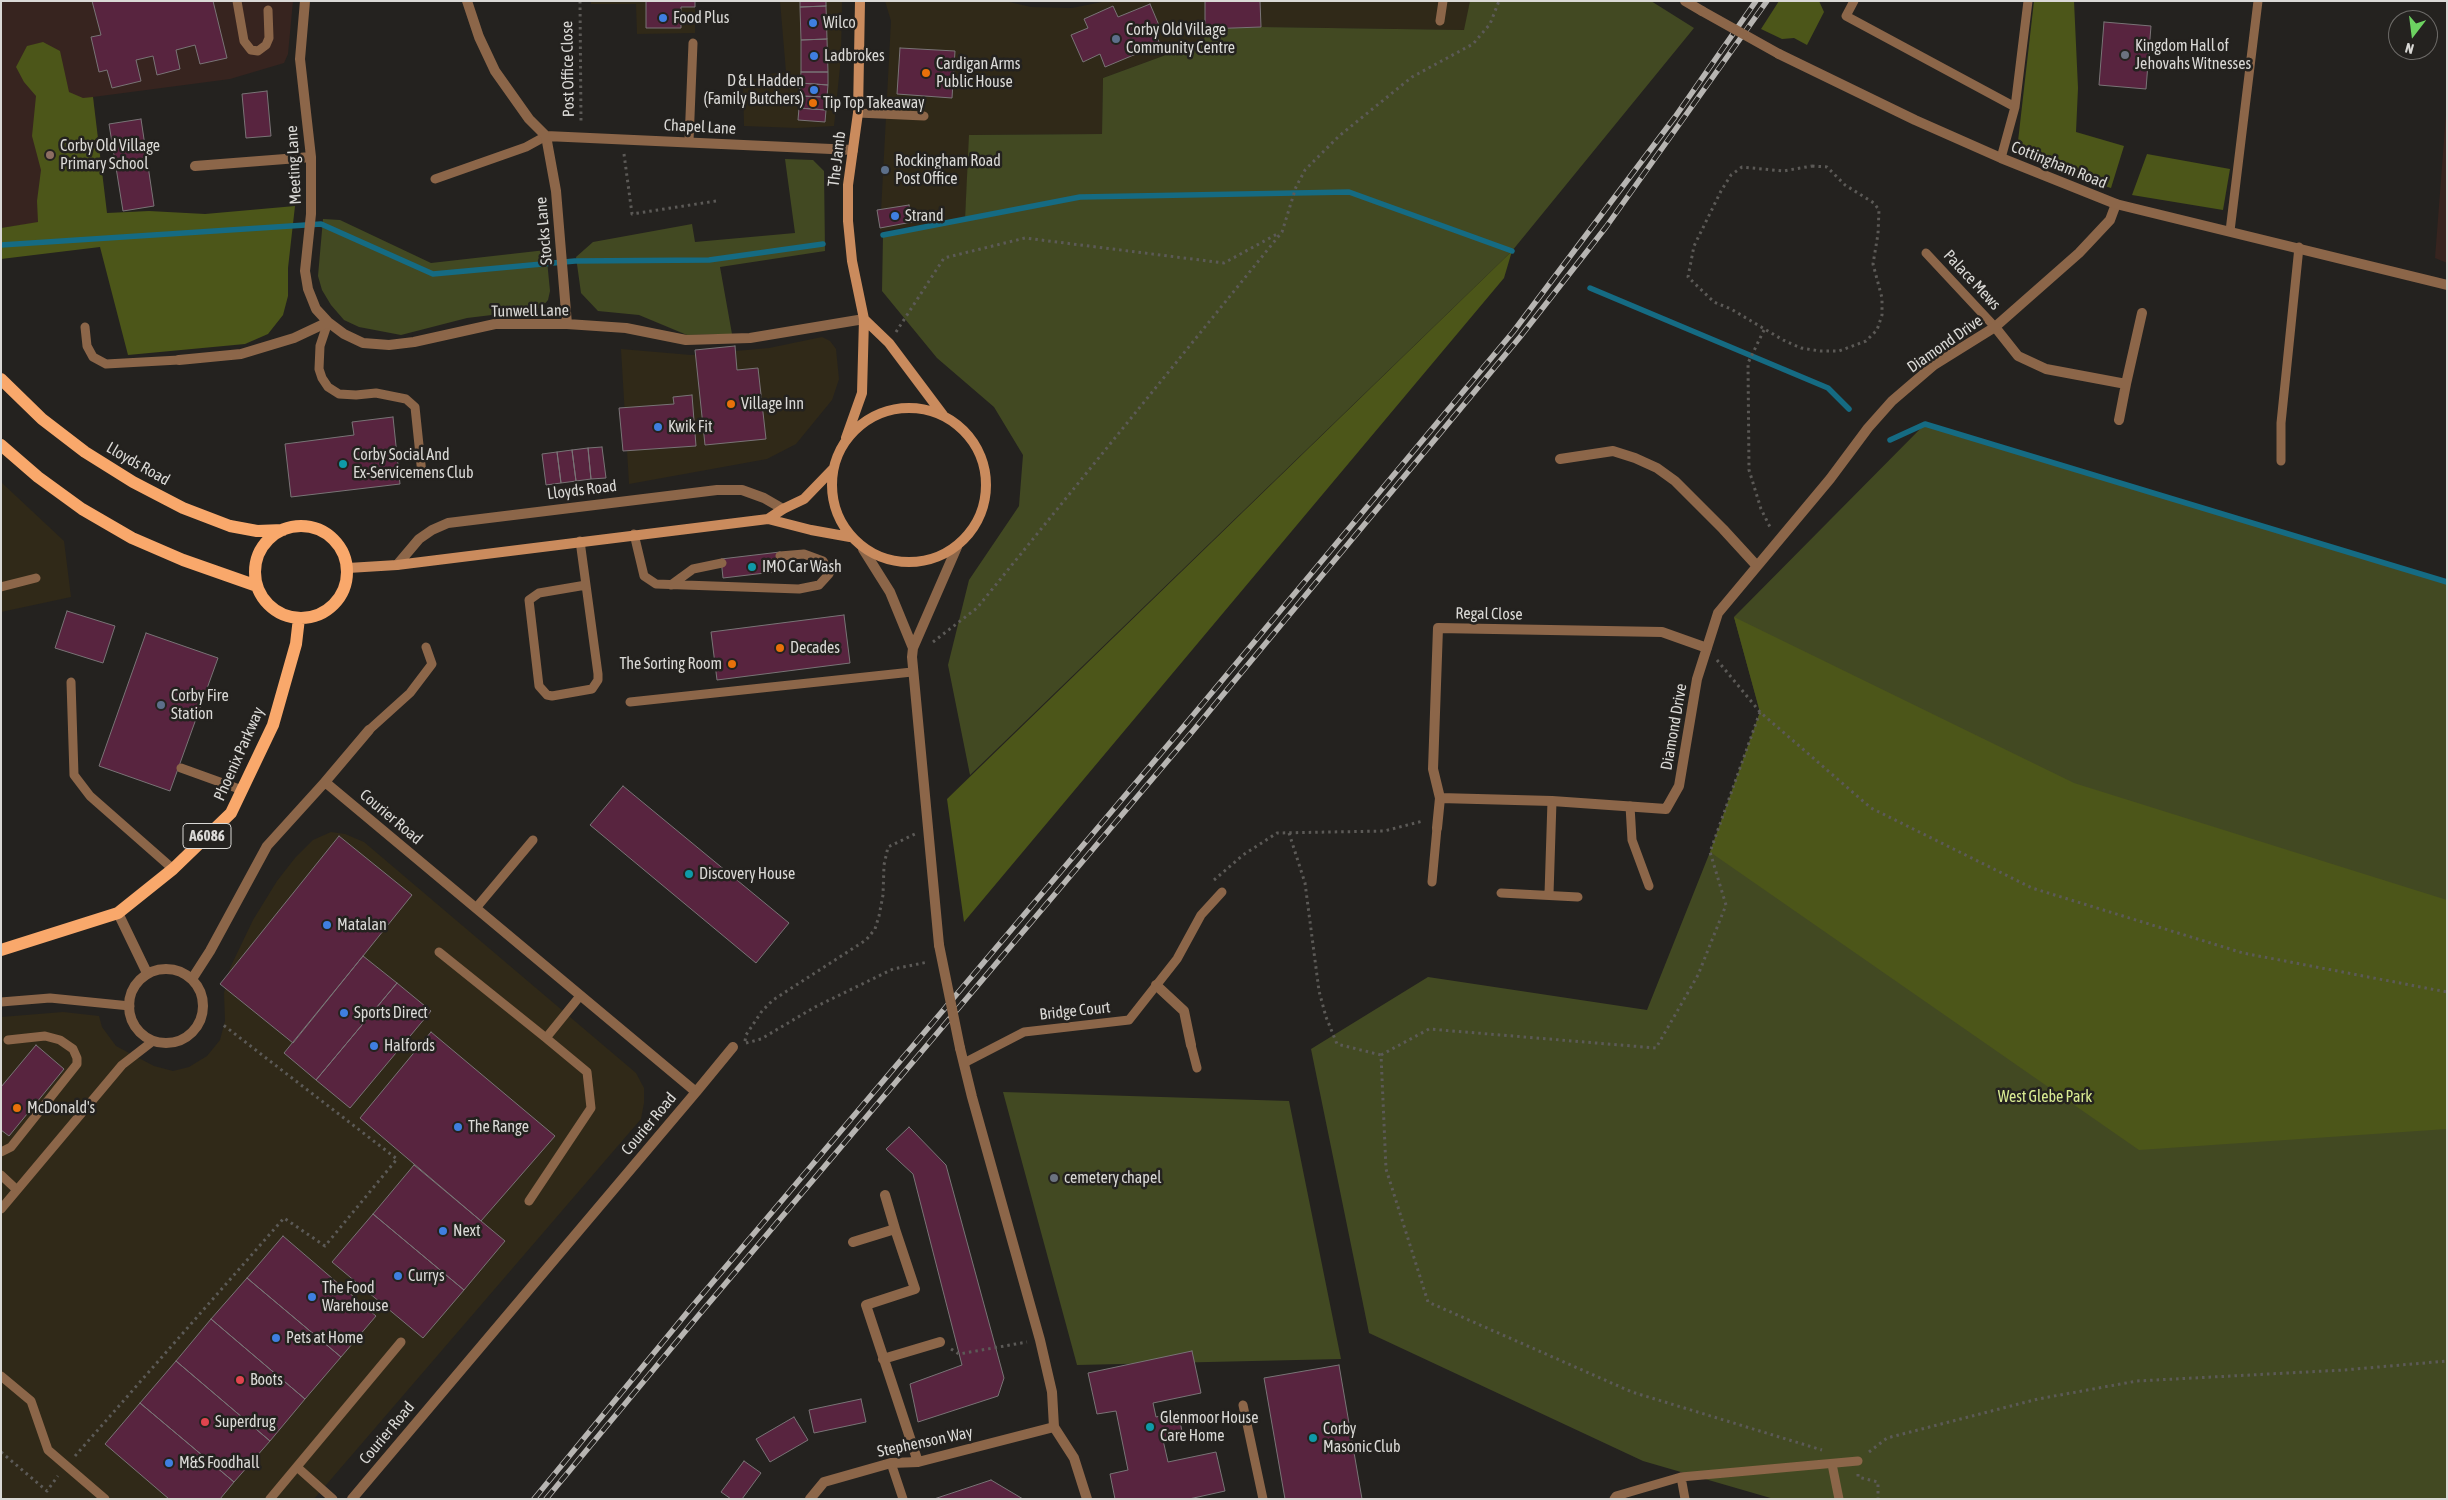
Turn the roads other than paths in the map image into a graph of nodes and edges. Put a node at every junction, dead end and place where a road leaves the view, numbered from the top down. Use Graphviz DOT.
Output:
graph roads {
  1 [pos="237,1"];
  2 [pos="305,1"];
  3 [pos="467,1"];
  4 [pos="860,1"];
  5 [pos="1443,1"];
  6 [pos="1685,1"];
  7 [pos="1854,1"];
  8 [pos="2028,1"];
  9 [pos="2258,1"];
  10 [pos="268,10"];
  11 [pos="1440,21"];
  12 [pos="693,43"];
  13 [pos="2015,106"];
  14 [pos="858,113"];
  15 [pos="924,116"];
  16 [pos="546,136"];
  17 [pos="689,141"];
  18 [pos="853,150"];
  19 [pos="311,157"];
  20 [pos="2000,158"];
  21 [pos="195,166"];
  22 [pos="435,179"];
  23 [pos="2116,204"];
  24 [pos="2230,231"];
  25 [pos="2299,248"];
  26 [pos="1926,254"];
  27 [pos="2447,285"];
  28 [pos="2142,313"];
  29 [pos="864,318"];
  30 [pos="328,322"];
  31 [pos="567,324"];
  32 [pos="85,327"];
  33 [pos="1995,327"];
  34 [pos="179,360"];
  35 [pos="1,379"];
  36 [pos="2126,384"];
  37 [pos="943,415"];
  38 [pos="2119,420"];
  39 [pos="846,439"];
  40 [pos="1,445"];
  41 [pos="1560,459"];
  42 [pos="2281,461"];
  43 [pos="833,469"];
  44 [pos="422,474"];
  45 [pos="783,509"];
  46 [pos="768,519"];
  47 [pos="283,530"];
  48 [pos="634,534"];
  49 [pos="850,536"];
  50 [pos="580,541"];
  51 [pos="957,547"];
  52 [pos="863,549"];
  53 [pos="780,556"];
  54 [pos="722,563"];
  55 [pos="397,565"];
  56 [pos="1756,565"];
  57 [pos="348,568"];
  58 [pos="36,578"];
  59 [pos="586,585"];
  60 [pos="671,585"];
  61 [pos="257,586"];
  62 [pos="1,587"];
  63 [pos="299,618"];
  64 [pos="426,647"];
  65 [pos="1707,648"];
  66 [pos="913,653"];
  67 [pos="912,672"];
  68 [pos="71,682"];
  69 [pos="630,702"];
  70 [pos="368,730"];
  71 [pos="181,768"];
  72 [pos="325,782"];
  73 [pos="242,790"];
  74 [pos="1440,798"];
  75 [pos="1552,801"];
  76 [pos="1630,806"];
  77 [pos="1437,828"];
  78 [pos="533,840"];
  79 [pos="174,868"];
  80 [pos="1432,882"];
  81 [pos="1649,886"];
  82 [pos="1222,892"];
  83 [pos="1501,893"];
  84 [pos="1549,894"];
  85 [pos="1578,897"];
  86 [pos="476,908"];
  87 [pos="118,913"];
  88 [pos="1,950"];
  89 [pos="439,952"];
  90 [pos="147,973"];
  91 [pos="192,979"];
  92 [pos="1156,986"];
  93 [pos="580,996"];
  94 [pos="1,1002"];
  95 [pos="130,1006"];
  96 [pos="546,1038"];
  97 [pos="8,1040"];
  98 [pos="153,1041"];
  99 [pos="1191,1045"];
  100 [pos="733,1047"];
  101 [pos="964,1063"];
  102 [pos="1197,1068"];
  103 [pos="696,1092"];
  104 [pos="1,1152"];
  105 [pos="1,1175"];
  106 [pos="17,1190"];
  107 [pos="885,1195"];
  108 [pos="529,1201"];
  109 [pos="1,1209"];
  110 [pos="896,1229"];
  111 [pos="853,1242"];
  112 [pos="401,1342"];
  113 [pos="940,1342"];
  114 [pos="883,1359"];
  115 [pos="1,1376"];
  116 [pos="1243,1405"];
  117 [pos="1054,1426"];
  118 [pos="1858,1461"];
  119 [pos="918,1462"];
  120 [pos="892,1463"];
  121 [pos="1832,1464"];
  122 [pos="297,1467"];
  123 [pos="1681,1477"];
  124 [pos="105,1499"];
  125 [pos="270,1499"];
  126 [pos="333,1499"];
  127 [pos="352,1499"];
  128 [pos="810,1499"];
  129 [pos="903,1499"];
  130 [pos="1088,1499"];
  131 [pos="1263,1499"];
  132 [pos="1614,1499"];
  133 [pos="1685,1499"];
  134 [pos="1839,1499"];
  1 -- 10 [label="lane"];
  2 -- 19 [label="street, Meeting Lane"];
  3 -- 16 [label="street"];
  4 -- 14 [label="main road, The Jamb"];
  5 -- 11 [label="lane"];
  6 -- 20 [label="street, Cottingham Road, bridge"];
  7 -- 13 [label="lane"];
  8 -- 13 [label="lane"];
  9 -- 24 [label="lane"];
  12 -- 17 [label="lane"];
  13 -- 20 [label="lane"];
  14 -- 15 [label="lane"];
  14 -- 18 [label="main road, The Jamb"];
  16 -- 17 [label="street, Chapel Lane"];
  16 -- 22 [label="lane"];
  16 -- 31 [label="street, Stocks Lane"];
  17 -- 18 [label="street, Chapel Lane"];
  18 -- 29 [label="main road, The Jamb"];
  19 -- 21 [label="street"];
  19 -- 30 [label="street, Meeting Lane"];
  20 -- 23 [label="street, Cottingham Road"];
  23 -- 24 [label="street, Cottingham Road"];
  23 -- 33 [label="street, Diamond Drive"];
  24 -- 25 [label="street, Cottingham Road"];
  25 -- 27 [label="street, Cottingham Road"];
  25 -- 42 [label="lane"];
  26 -- 33 [label="lane, Palace Mews"];
  28 -- 36 [label="street"];
  29 -- 31 [label="street, Tunwell Lane"];
  29 -- 37 [label="main road"];
  29 -- 39 [label="main road, The Jamb"];
  30 -- 31 [label="street, Tunwell Lane"];
  30 -- 34 [label="street"];
  30 -- 44 [label="lane"];
  32 -- 34 [label="lane"];
  33 -- 36 [label="street"];
  33 -- 56 [label="street, Diamond Drive"];
  35 -- 47 [label="main road, Lloyds Road"];
  36 -- 38 [label="street"];
  37 -- 39 [label="main road"];
  37 -- 51 [label="main road"];
  39 -- 43 [label="main road"];
  40 -- 61 [label="main road"];
  41 -- 56 [label="street"];
  43 -- 45 [label="main road"];
  43 -- 49 [label="main road"];
  45 -- 46 [label="main road"];
  45 -- 55 [label="street, Lloyds Road"];
  46 -- 48 [label="main road"];
  46 -- 49 [label="main road"];
  47 -- 57 [label="main road"];
  47 -- 61 [label="main road"];
  48 -- 50 [label="main road"];
  48 -- 60 [label="lane"];
  49 -- 52 [label="main road"];
  50 -- 55 [label="main road"];
  50 -- 59 [label="lane"];
  51 -- 52 [label="main road"];
  51 -- 66 [label="street"];
  52 -- 66 [label="street"];
  53 -- 60 [label="lane"];
  54 -- 60 [label="lane"];
  55 -- 57 [label="main road"];
  56 -- 65 [label="street, Diamond Drive"];
  57 -- 63 [label="main road"];
  58 -- 62 [label="lane"];
  59 -- 59 [label="lane"];
  61 -- 63 [label="main road"];
  63 -- 73 [label="main road, Phoenix Parkway / A6086"];
  64 -- 70 [label="lane"];
  65 -- 74 [label="street, Regal Close"];
  65 -- 76 [label="street, Diamond Drive"];
  66 -- 67 [label="street"];
  67 -- 69 [label="lane"];
  67 -- 101 [label="street, bridge"];
  68 -- 79 [label="lane"];
  70 -- 72 [label="street"];
  71 -- 73 [label="lane"];
  72 -- 86 [label="street, Courier Road"];
  72 -- 91 [label="street"];
  73 -- 79 [label="main road, Phoenix Parkway / A6086"];
  74 -- 75 [label="street"];
  74 -- 77 [label="street, Regal Close"];
  75 -- 76 [label="street"];
  75 -- 84 [label="lane"];
  76 -- 81 [label="lane"];
  77 -- 80 [label="lane"];
  78 -- 86 [label="lane"];
  79 -- 87 [label="main road, Phoenix Parkway / A6086"];
  82 -- 92 [label="lane, Bridge Court"];
  83 -- 84 [label="lane"];
  84 -- 85 [label="lane"];
  86 -- 93 [label="street, Courier Road"];
  87 -- 88 [label="main road, Phoenix Parkway / A6086"];
  87 -- 90 [label="street"];
  89 -- 96 [label="lane"];
  90 -- 91 [label="street"];
  90 -- 95 [label="street"];
  91 -- 98 [label="street"];
  92 -- 99 [label="street"];
  92 -- 101 [label="lane, Bridge Court"];
  93 -- 96 [label="lane"];
  93 -- 103 [label="street, Courier Road"];
  94 -- 95 [label="lane"];
  95 -- 98 [label="street"];
  96 -- 108 [label="lane"];
  97 -- 104 [label="lane"];
  98 -- 106 [label="lane"];
  99 -- 102 [label="lane"];
  100 -- 103 [label="street"];
  101 -- 117 [label="street"];
  103 -- 127 [label="street, Courier Road"];
  105 -- 106 [label="lane"];
  106 -- 109 [label="lane"];
  107 -- 110 [label="street"];
  110 -- 111 [label="street"];
  110 -- 114 [label="street"];
  112 -- 122 [label="lane"];
  113 -- 114 [label="street"];
  114 -- 119 [label="street"];
  115 -- 124 [label="lane"];
  116 -- 131 [label="lane"];
  117 -- 119 [label="street, Stephenson Way"];
  117 -- 130 [label="street"];
  118 -- 121 [label="lane"];
  119 -- 120 [label="street, Stephenson Way"];
  120 -- 128 [label="street, Stephenson Way"];
  120 -- 129 [label="lane"];
  121 -- 123 [label="lane"];
  121 -- 134 [label="lane"];
  122 -- 125 [label="lane"];
  122 -- 126 [label="lane"];
  123 -- 132 [label="lane"];
  123 -- 133 [label="lane"];
}
